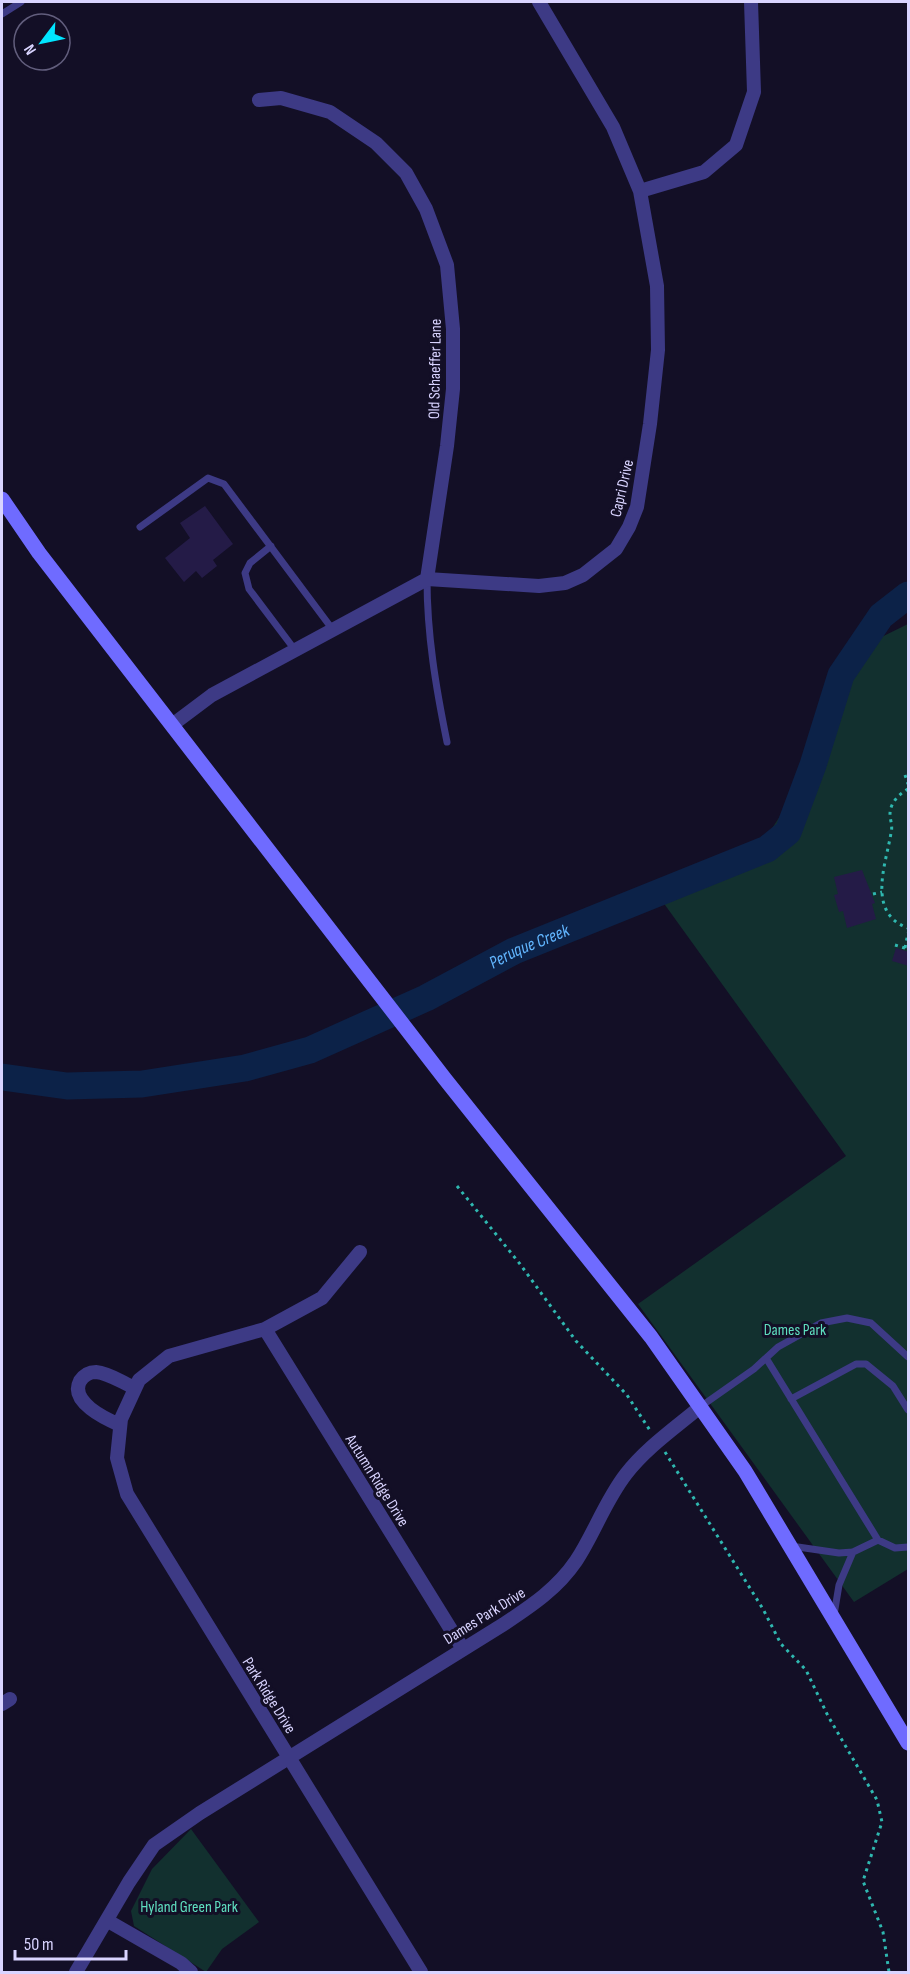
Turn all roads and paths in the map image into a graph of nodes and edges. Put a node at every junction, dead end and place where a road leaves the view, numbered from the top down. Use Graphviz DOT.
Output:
graph roads {
  1 [pos="21,2"];
  2 [pos="539,2"];
  3 [pos="751,2"];
  4 [pos="2,14"];
  5 [pos="259,100"];
  6 [pos="640,191"];
  7 [pos="2,499"];
  8 [pos="140,527"];
  9 [pos="271,546"];
  10 [pos="427,579"];
  11 [pos="333,630"];
  12 [pos="294,650"];
  13 [pos="172,725"];
  14 [pos="447,742"];
  15 [pos="905,775"];
  16 [pos="909,784"];
  17 [pos="909,789"];
  18 [pos="882,891"];
  19 [pos="873,894"];
  20 [pos="909,928"];
  21 [pos="909,933"];
  22 [pos="895,945"];
  23 [pos="907,948"];
  24 [pos="457,1186"];
  25 [pos="360,1252"];
  26 [pos="265,1329"];
  27 [pos="907,1352"];
  28 [pos="766,1358"];
  29 [pos="135,1388"];
  30 [pos="790,1399"];
  31 [pos="700,1407"];
  32 [pos="909,1410"];
  33 [pos="120,1425"];
  34 [pos="658,1442"];
  35 [pos="878,1540"];
  36 [pos="791,1546"];
  37 [pos="909,1547"];
  38 [pos="853,1552"];
  39 [pos="833,1617"];
  40 [pos="463,1649"];
  41 [pos="909,1743"];
  42 [pos="289,1757"];
  43 [pos="108,1921"];
  44 [pos="76,1972"];
  45 [pos="191,1972"];
  46 [pos="421,1972"];
  47 [pos="889,1972"];
  1 -- 4 [label="lane"];
  2 -- 6 [label="street, Capri Drive"];
  3 -- 6 [label="street"];
  5 -- 10 [label="street, Old Schaeffer Lane"];
  6 -- 10 [label="street, Capri Drive"];
  7 -- 13 [label="main road"];
  8 -- 9 [label="lane"];
  9 -- 11 [label="lane"];
  9 -- 12 [label="lane"];
  10 -- 11 [label="street"];
  10 -- 14 [label="lane, Old Schaeffer Lane"];
  11 -- 12 [label="street"];
  12 -- 13 [label="street"];
  13 -- 31 [label="main road"];
  15 -- 16 [label="path"];
  17 -- 18 [label="path"];
  18 -- 19 [label="path"];
  18 -- 20 [label="path"];
  21 -- 23 [label="path"];
  22 -- 23 [label="path"];
  24 -- 34 [label="path"];
  25 -- 26 [label="street, Park Ridge Drive"];
  26 -- 29 [label="street, Park Ridge Drive"];
  26 -- 40 [label="street, Autumn Ridge Drive"];
  27 -- 28 [label="lane, Dames Park Drive"];
  28 -- 30 [label="lane"];
  28 -- 31 [label="lane, Dames Park Drive"];
  29 -- 33 [label="street, Park Ridge Drive"];
  29 -- 33 [label="street"];
  30 -- 32 [label="lane"];
  30 -- 35 [label="lane"];
  31 -- 34 [label="street, Dames Park Drive"];
  31 -- 36 [label="main road"];
  33 -- 42 [label="street, Park Ridge Drive"];
  34 -- 40 [label="street, Dames Park Drive"];
  34 -- 47 [label="path"];
  35 -- 37 [label="lane"];
  35 -- 38 [label="lane"];
  36 -- 38 [label="lane"];
  36 -- 39 [label="main road"];
  38 -- 39 [label="lane"];
  39 -- 41 [label="main road"];
  40 -- 42 [label="street, Dames Park Drive"];
  42 -- 43 [label="street, Dames Park Drive"];
  42 -- 46 [label="street, Park Ridge Drive"];
  43 -- 44 [label="street, Dames Park Drive"];
  43 -- 45 [label="street"];
}
